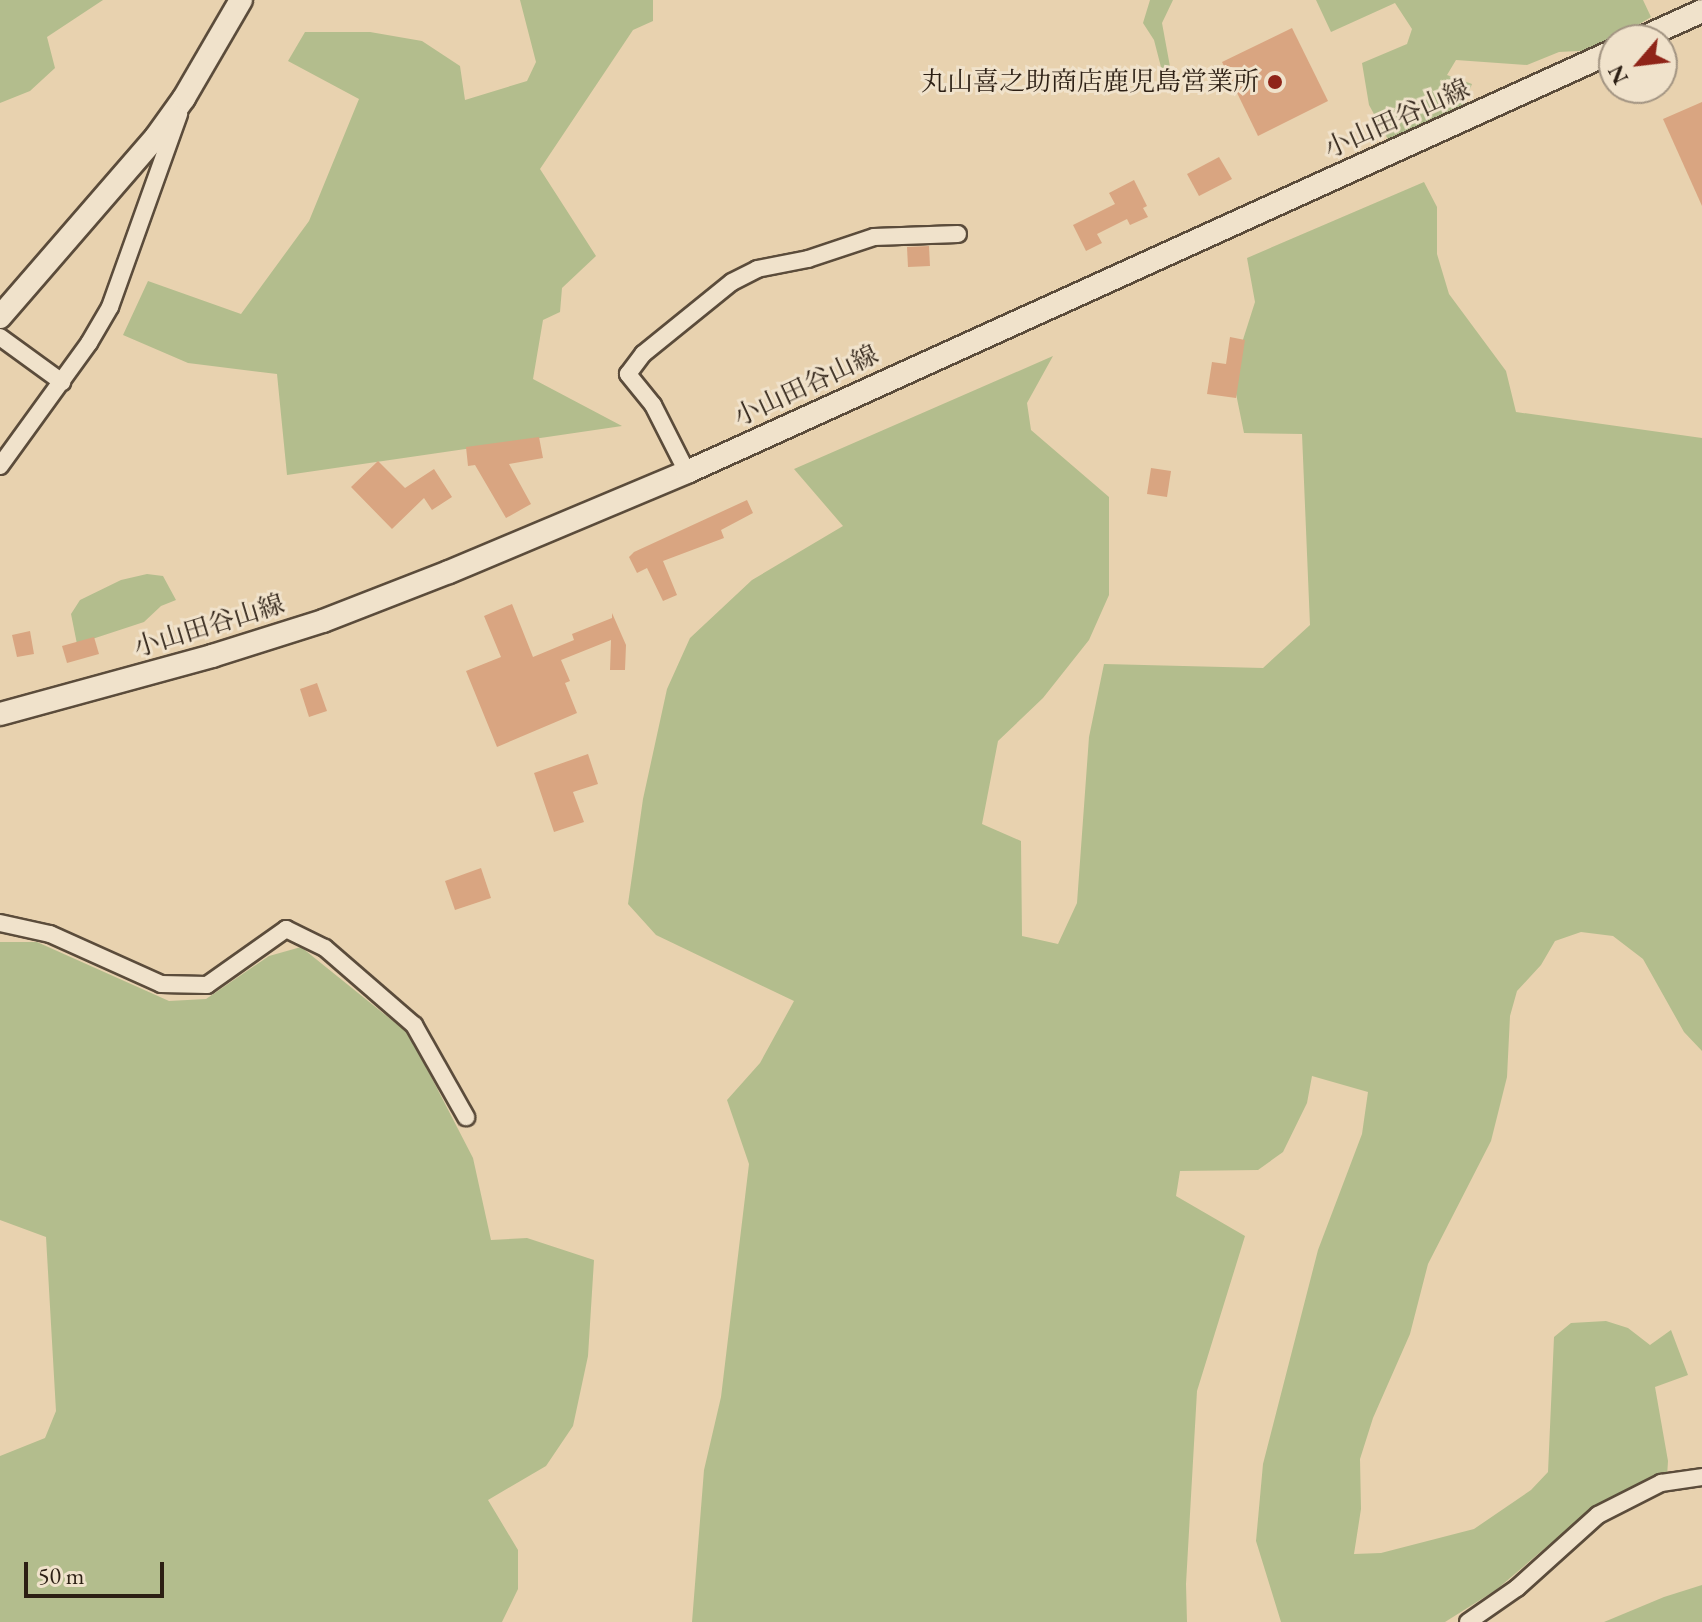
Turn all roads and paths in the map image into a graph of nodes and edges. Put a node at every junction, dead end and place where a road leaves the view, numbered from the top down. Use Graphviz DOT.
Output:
graph roads {
  1 [pos="241,0"];
  2 [pos="1702,11"];
  3 [pos="1673,24"];
  4 [pos="1598,58"];
  5 [pos="184,98"];
  6 [pos="958,234"];
  7 [pos="0,317"];
  8 [pos="0,337"];
  9 [pos="62,382"];
  10 [pos="0,466"];
  11 [pos="687,472"];
  12 [pos="0,714"];
  13 [pos="0,923"];
  14 [pos="466,1117"];
  15 [pos="1702,1477"];
  16 [pos="1468,1622"];
  1 -- 5 [label="main road"];
  2 -- 3 [label="main road"];
  4 -- 11 [label="main road, 小山田谷山線"];
  5 -- 7 [label="main road"];
  5 -- 9 [label="street"];
  6 -- 11 [label="street"];
  8 -- 9 [label="street"];
  9 -- 10 [label="street"];
  11 -- 12 [label="main road, 小山田谷山線"];
  13 -- 14 [label="street"];
  15 -- 16 [label="street"];
}
